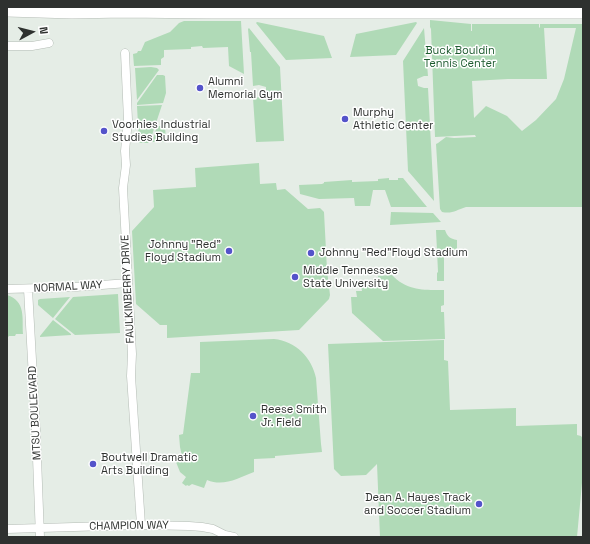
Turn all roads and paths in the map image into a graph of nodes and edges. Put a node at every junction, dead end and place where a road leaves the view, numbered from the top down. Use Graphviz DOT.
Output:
graph roads {
  1 [pos="363,10"];
  2 [pos="7,11"];
  3 [pos="583,13"];
  4 [pos="49,43"];
  5 [pos="7,46"];
  6 [pos="125,53"];
  7 [pos="128,283"];
  8 [pos="7,289"];
  9 [pos="28,289"];
  10 [pos="141,525"];
  11 [pos="7,529"];
  12 [pos="40,533"];
  13 [pos="226,536"];
  14 [pos="234,537"];
  1 -- 2 [label="main road"];
  1 -- 3 [label="main road"];
  4 -- 5 [label="street"];
  6 -- 7 [label="street, FAULKINBERRY DRIVE"];
  7 -- 9 [label="street, NORMAL WAY"];
  7 -- 10 [label="street, FAULKINBERRY DRIVE"];
  8 -- 9 [label="street, NORMAL WAY"];
  9 -- 12 [label="street, MTSU BOULEVARD"];
  10 -- 12 [label="street, CHAMPION WAY"];
  10 -- 13 [label="street, CHAMPION WAY"];
  11 -- 12 [label="street, CHAMPION WAY"];
  13 -- 14 [label="street, CHAMPION WAY"];
}
